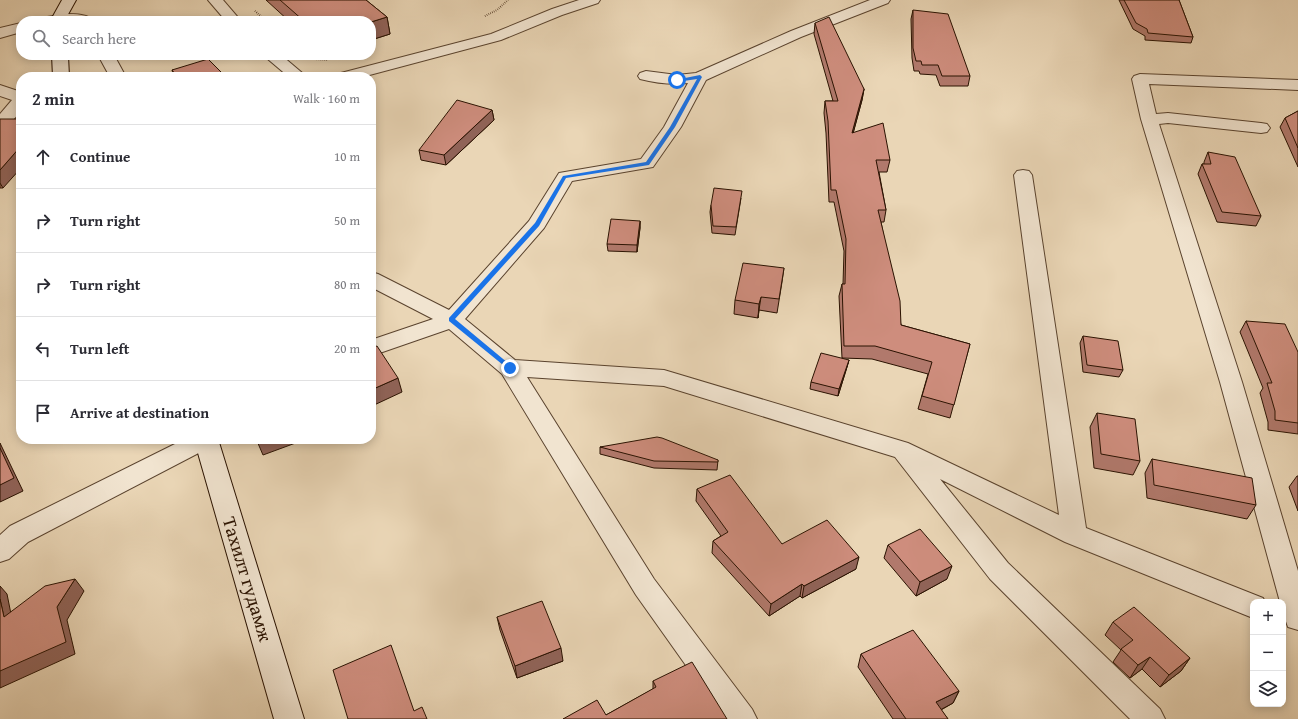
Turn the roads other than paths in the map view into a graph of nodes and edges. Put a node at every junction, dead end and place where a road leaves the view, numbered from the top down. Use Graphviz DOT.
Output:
graph roads {
  1 [pos="69,0"];
  2 [pos="215,0"];
  3 [pos="593,0"];
  4 [pos="884,0"];
  5 [pos="58,16"];
  6 [pos="229,16"];
  7 [pos="16,28"];
  8 [pos="0,33"];
  9 [pos="60,60"];
  10 [pos="109,60"];
  11 [pos="278,60"];
  12 [pos="61,72"];
  13 [pos="115,72"];
  14 [pos="293,72"];
  15 [pos="362,72"];
  16 [pos="646,76"];
  17 [pos="700,77"];
  18 [pos="1298,85"];
  19 [pos="0,90"];
  20 [pos="16,97"];
  21 [pos="16,105"];
  22 [pos="1149,119"];
  23 [pos="0,124"];
  24 [pos="1260,128"];
  25 [pos="1023,175"];
  26 [pos="376,282"];
  27 [pos="452,320"];
  28 [pos="376,346"];
  29 [pos="510,368"];
  30 [pos="196,444"];
  31 [pos="208,444"];
  32 [pos="900,449"];
  33 [pos="1074,534"];
  34 [pos="0,551"];
  35 [pos="1250,605"];
  36 [pos="1298,618"];
  37 [pos="1286,619"];
  38 [pos="1298,624"];
  39 [pos="290,719"];
  40 [pos="742,719"];
  41 [pos="1150,719"];
  1 -- 5 [label="street"];
  2 -- 6 [label="street"];
  3 -- 15 [label="street"];
  4 -- 17 [label="street"];
  7 -- 8 [label="street"];
  9 -- 12 [label="street"];
  10 -- 13 [label="street"];
  11 -- 14 [label="street"];
  16 -- 17 [label="street"];
  17 -- 27 [label="street"];
  18 -- 22 [label="street"];
  19 -- 20 [label="street"];
  21 -- 23 [label="street"];
  22 -- 24 [label="street"];
  22 -- 36 [label="street"];
  25 -- 33 [label="street"];
  26 -- 27 [label="street"];
  27 -- 28 [label="street"];
  27 -- 29 [label="street"];
  29 -- 32 [label="street"];
  29 -- 40 [label="street"];
  30 -- 34 [label="street"];
  31 -- 39 [label="street, Тахилт гудамж"];
  32 -- 33 [label="street"];
  32 -- 41 [label="street"];
  33 -- 35 [label="street"];
  37 -- 38 [label="street"];
}
